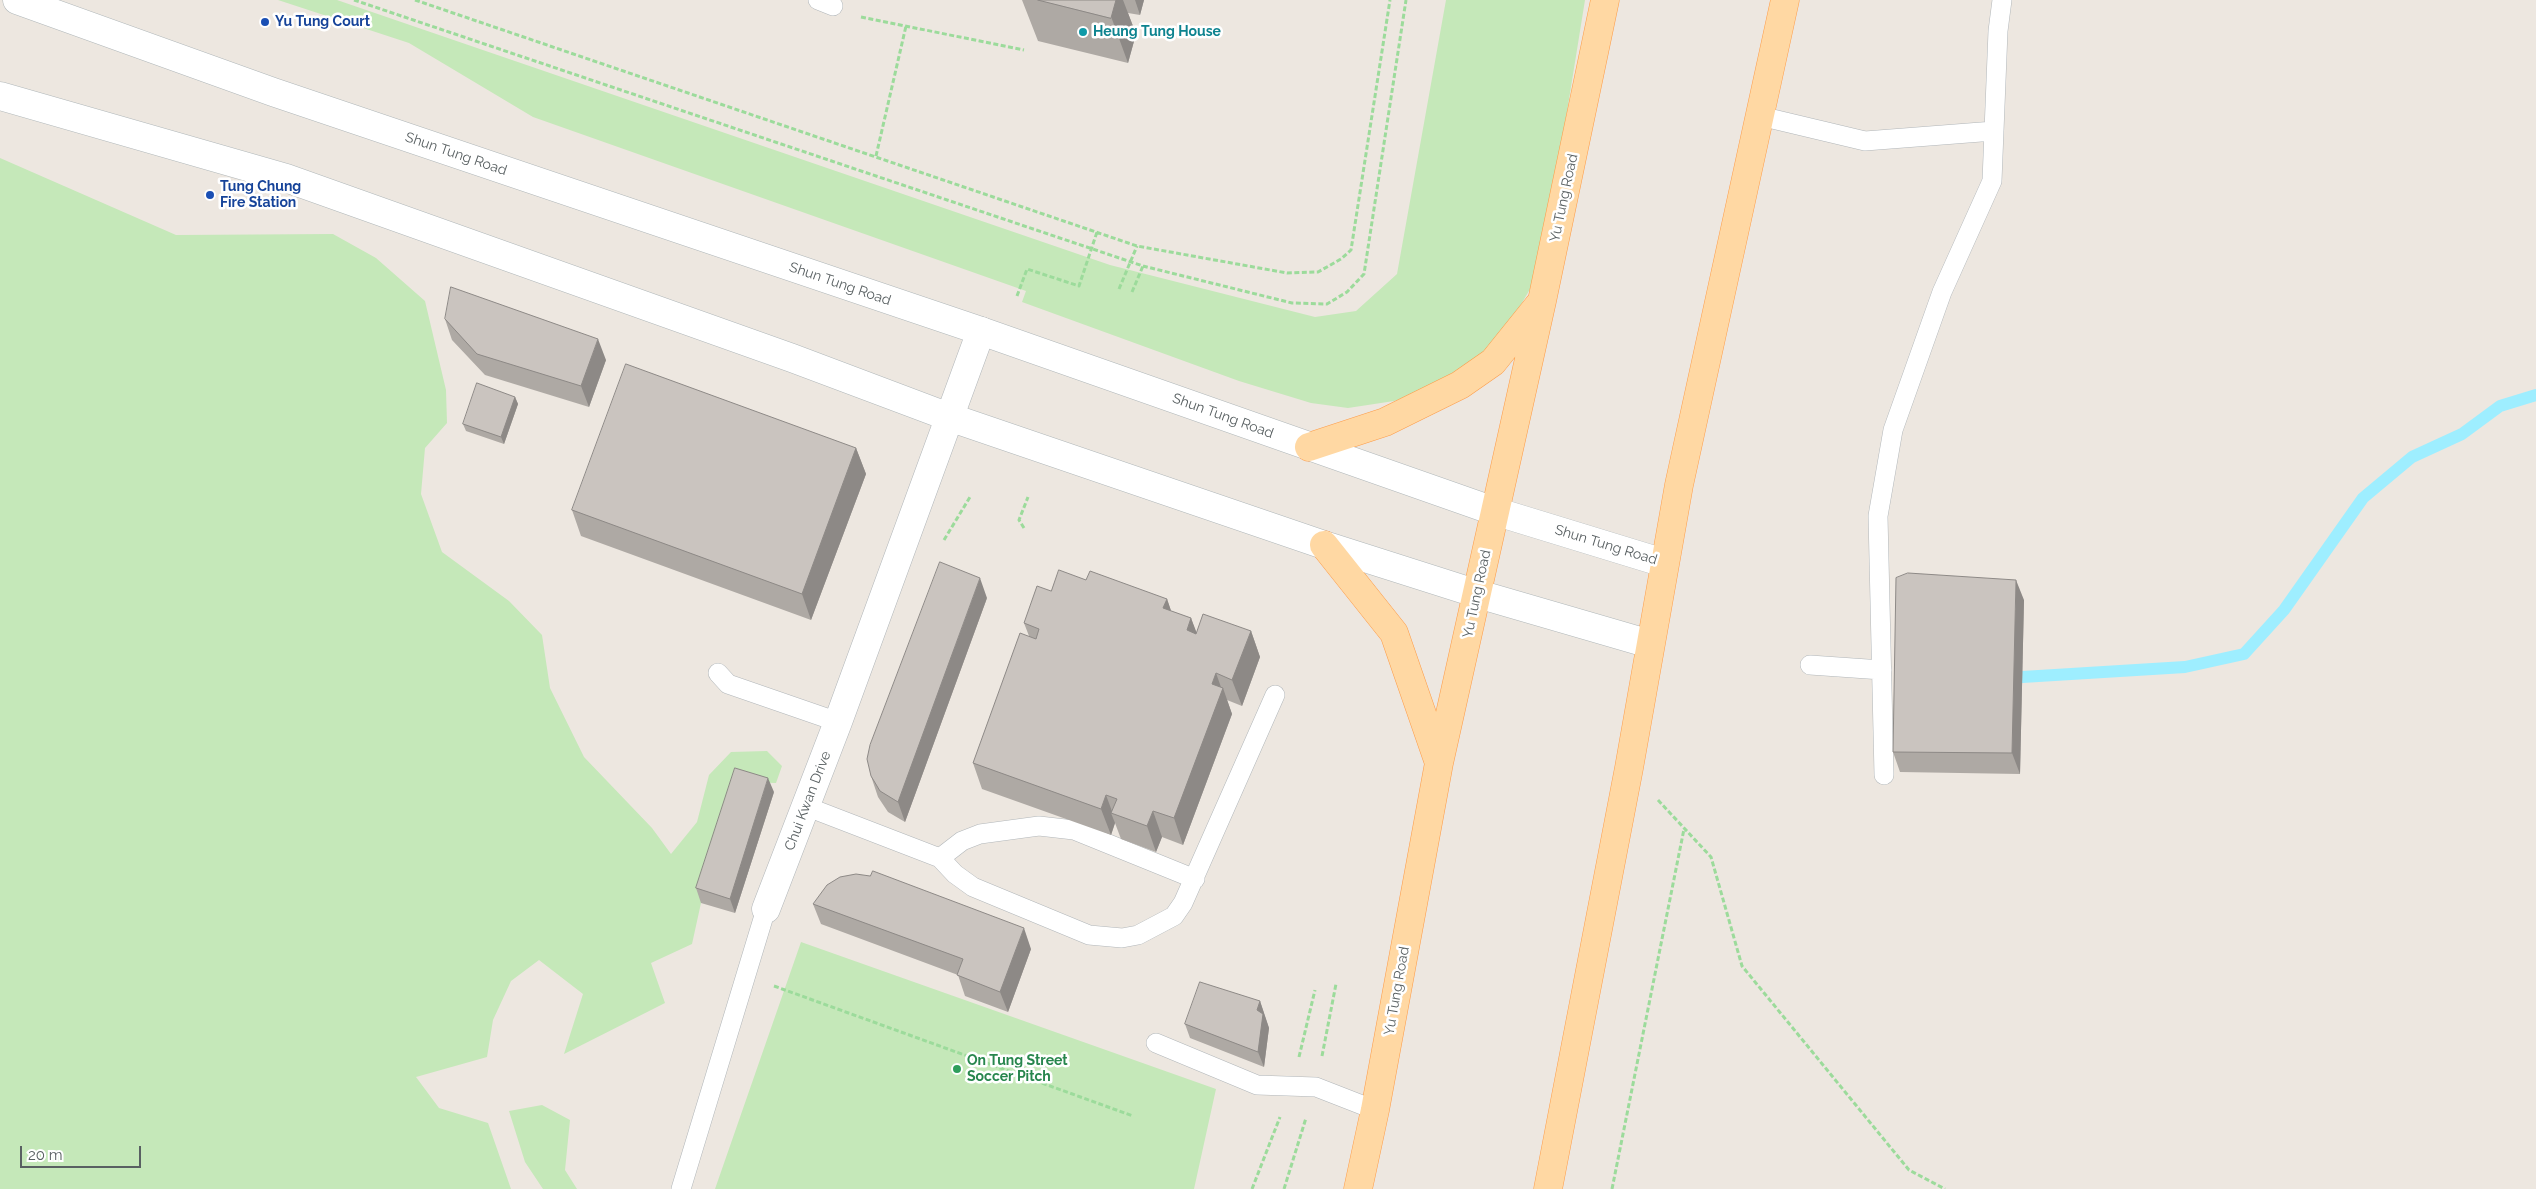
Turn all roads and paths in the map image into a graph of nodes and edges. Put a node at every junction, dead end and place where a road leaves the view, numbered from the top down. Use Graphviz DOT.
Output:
graph roads {
  1 [pos="17,0"];
  2 [pos="354,0"];
  3 [pos="415,0"];
  4 [pos="1390,0"];
  5 [pos="1406,0"];
  6 [pos="1605,0"];
  7 [pos="1785,0"];
  8 [pos="2002,0"];
  9 [pos="826,3"];
  10 [pos="906,26"];
  11 [pos="1024,50"];
  12 [pos="0,96"];
  13 [pos="1760,116"];
  14 [pos="1994,131"];
  15 [pos="876,156"];
  16 [pos="1097,232"];
  17 [pos="1137,246"];
  18 [pos="1091,248"];
  19 [pos="1131,261"];
  20 [pos="1143,266"];
  21 [pos="1119,289"];
  22 [pos="1132,292"];
  23 [pos="1017,296"];
  24 [pos="1542,301"];
  25 [pos="981,331"];
  26 [pos="949,417"];
  27 [pos="1309,447"];
  28 [pos="1028,497"];
  29 [pos="1494,512"];
  30 [pos="1024,528"];
  31 [pos="1324,545"];
  32 [pos="1664,563"];
  33 [pos="1478,594"];
  34 [pos="1650,644"];
  35 [pos="1810,665"];
  36 [pos="1882,670"];
  37 [pos="718,674"];
  38 [pos="1275,695"];
  39 [pos="838,722"];
  40 [pos="1439,763"];
  41 [pos="1629,768"];
  42 [pos="1884,775"];
  43 [pos="805,806"];
  44 [pos="1685,828"];
  45 [pos="940,858"];
  46 [pos="1194,879"];
  47 [pos="766,909"];
  48 [pos="781,988"];
  49 [pos="1156,1044"];
  50 [pos="1375,1110"];
  51 [pos="1133,1116"];
  52 [pos="681,1189"];
  53 [pos="1358,1189"];
  54 [pos="1548,1189"];
  55 [pos="1612,1189"];
  56 [pos="1946,1189"];
  1 -- 25 [label="main road, Shun Tung Road"];
  2 -- 18 [label="path"];
  3 -- 15 [label="path"];
  4 -- 17 [label="path"];
  5 -- 20 [label="path"];
  6 -- 24 [label="main road, Yu Tung Road"];
  7 -- 13 [label="main road"];
  8 -- 14 [label="lane"];
  9 -- 10 [label="path"];
  10 -- 11 [label="path"];
  10 -- 15 [label="path"];
  12 -- 26 [label="main road"];
  13 -- 14 [label="lane"];
  13 -- 32 [label="main road"];
  14 -- 36 [label="lane"];
  15 -- 16 [label="path"];
  16 -- 17 [label="path"];
  16 -- 18 [label="path"];
  17 -- 19 [label="path"];
  18 -- 19 [label="path"];
  18 -- 23 [label="path"];
  19 -- 20 [label="path"];
  19 -- 21 [label="path"];
  20 -- 22 [label="path"];
  24 -- 27 [label="main road"];
  24 -- 29 [label="main road, Yu Tung Road"];
  25 -- 26 [label="main road, Chui Kwan Drive"];
  25 -- 27 [label="main road, Shun Tung Road"];
  26 -- 31 [label="main road"];
  26 -- 39 [label="main road, Chui Kwan Drive"];
  27 -- 29 [label="main road, Shun Tung Road"];
  28 -- 30 [label="path"];
  29 -- 32 [label="main road, Shun Tung Road"];
  29 -- 33 [label="main road, Yu Tung Road"];
  31 -- 33 [label="main road"];
  31 -- 40 [label="main road"];
  32 -- 34 [label="main road"];
  33 -- 34 [label="main road"];
  33 -- 40 [label="main road, Yu Tung Road"];
  34 -- 41 [label="main road"];
  35 -- 36 [label="lane"];
  36 -- 42 [label="lane"];
  37 -- 39 [label="lane"];
  38 -- 46 [label="lane"];
  39 -- 43 [label="main road, Chui Kwan Drive"];
  40 -- 50 [label="main road, Yu Tung Road"];
  41 -- 44 [label="path"];
  41 -- 54 [label="main road"];
  43 -- 45 [label="lane"];
  43 -- 47 [label="main road, Chui Kwan Drive"];
  44 -- 55 [label="path"];
  44 -- 56 [label="path"];
  45 -- 46 [label="lane"];
  45 -- 46 [label="lane"];
  47 -- 52 [label="lane, Chui Kwan Drive"];
  48 -- 51 [label="path"];
  49 -- 50 [label="lane"];
  50 -- 53 [label="main road, Yu Tung Road"];
}
